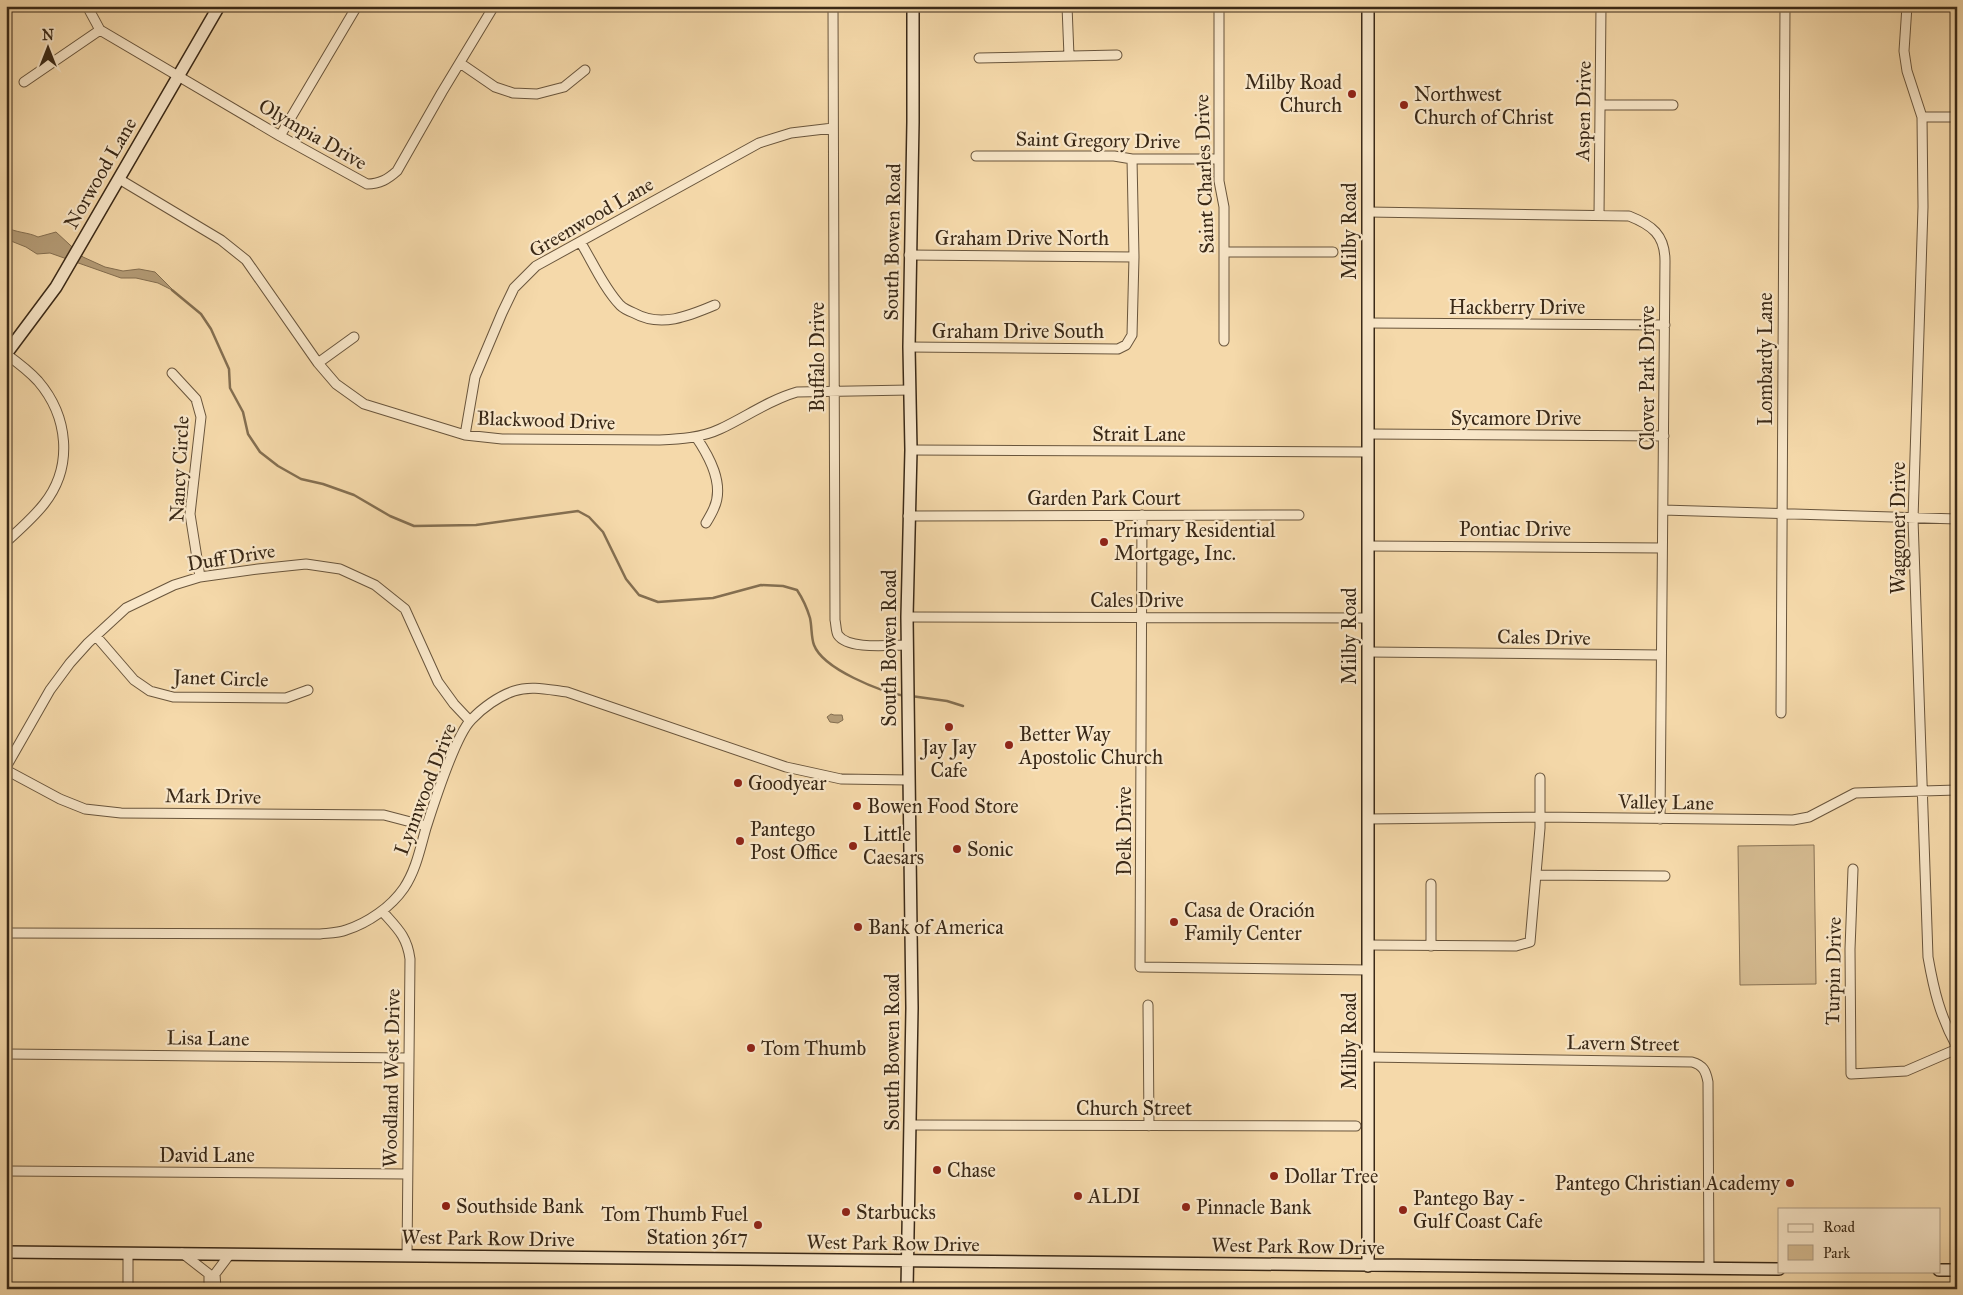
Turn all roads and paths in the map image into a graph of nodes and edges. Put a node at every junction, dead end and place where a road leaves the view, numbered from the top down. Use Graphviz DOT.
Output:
graph roads {
  1 [pos="87,6"];
  2 [pos="219,6"];
  3 [pos="356,6"];
  4 [pos="494,6"];
  5 [pos="833,6"];
  6 [pos="913,6"];
  7 [pos="1067,6"];
  8 [pos="1220,6"];
  9 [pos="1368,6"];
  10 [pos="1601,6"];
  11 [pos="1785,6"];
  12 [pos="1908,6"];
  13 [pos="100,30"];
  14 [pos="1069,56"];
  15 [pos="1118,56"];
  16 [pos="979,58"];
  17 [pos="460,63"];
  18 [pos="585,70"];
  19 [pos="178,76"];
  20 [pos="24,82"];
  21 [pos="1600,105"];
  22 [pos="1673,105"];
  23 [pos="1922,117"];
  24 [pos="1957,117"];
  25 [pos="834,128"];
  26 [pos="280,136"];
  27 [pos="976,156"];
  28 [pos="1219,158"];
  29 [pos="1132,159"];
  30 [pos="120,179"];
  31 [pos="1368,212"];
  32 [pos="1599,216"];
  33 [pos="581,243"];
  34 [pos="1224,252"];
  35 [pos="1333,252"];
  36 [pos="910,255"];
  37 [pos="1134,257"];
  38 [pos="716,305"];
  39 [pos="1368,323"];
  40 [pos="1664,325"];
  41 [pos="354,337"];
  42 [pos="1224,341"];
  43 [pos="909,348"];
  44 [pos="6,354"];
  45 [pos="318,363"];
  46 [pos="172,373"];
  47 [pos="834,390"];
  48 [pos="910,390"];
  49 [pos="1368,434"];
  50 [pos="465,435"];
  51 [pos="1664,436"];
  52 [pos="696,437"];
  53 [pos="911,450"];
  54 [pos="1368,452"];
  55 [pos="1663,510"];
  56 [pos="1782,513"];
  57 [pos="1299,515"];
  58 [pos="908,516"];
  59 [pos="1142,516"];
  60 [pos="1913,519"];
  61 [pos="1957,519"];
  62 [pos="706,522"];
  63 [pos="6,542"];
  64 [pos="1368,546"];
  65 [pos="1662,548"];
  66 [pos="200,577"];
  67 [pos="907,617"];
  68 [pos="1142,617"];
  69 [pos="1368,618"];
  70 [pos="96,636"];
  71 [pos="907,645"];
  72 [pos="1368,652"];
  73 [pos="1661,655"];
  74 [pos="308,690"];
  75 [pos="1781,712"];
  76 [pos="470,721"];
  77 [pos="6,769"];
  78 [pos="1540,778"];
  79 [pos="909,780"];
  80 [pos="1923,790"];
  81 [pos="1957,790"];
  82 [pos="1540,817"];
  83 [pos="1368,819"];
  84 [pos="1660,819"];
  85 [pos="426,826"];
  86 [pos="1853,869"];
  87 [pos="1536,875"];
  88 [pos="1665,876"];
  89 [pos="1431,884"];
  90 [pos="382,911"];
  91 [pos="6,933"];
  92 [pos="1368,945"];
  93 [pos="1431,946"];
  94 [pos="1368,970"];
  95 [pos="1148,1005"];
  96 [pos="1957,1048"];
  97 [pos="6,1054"];
  98 [pos="1368,1057"];
  99 [pos="409,1058"];
  100 [pos="911,1125"];
  101 [pos="1149,1126"];
  102 [pos="1356,1126"];
  103 [pos="6,1172"];
  104 [pos="407,1174"];
  105 [pos="6,1252"];
  106 [pos="128,1253"];
  107 [pos="182,1253"];
  108 [pos="230,1254"];
  109 [pos="407,1256"];
  110 [pos="908,1262"];
  111 [pos="1368,1266"];
  112 [pos="1709,1268"];
  113 [pos="1778,1269"];
  114 [pos="1940,1270"];
  115 [pos="1957,1270"];
  116 [pos="212,1274"];
  117 [pos="128,1289"];
  118 [pos="209,1289"];
  119 [pos="216,1289"];
  120 [pos="907,1289"];
  1 -- 13 [label="street"];
  2 -- 19 [label="main road, Norwood Lane"];
  3 -- 26 [label="street"];
  4 -- 17 [label="street, Olympia Drive"];
  5 -- 25 [label="street, Buffalo Drive"];
  6 -- 36 [label="main road, South Bowen Road"];
  7 -- 14 [label="street"];
  8 -- 28 [label="street, Saint Charles Drive"];
  9 -- 31 [label="main road, Milby Road"];
  10 -- 21 [label="street, Aspen Drive"];
  11 -- 56 [label="street, Lombardy Lane"];
  12 -- 23 [label="street, Waggoner Drive"];
  13 -- 19 [label="street, Olympia Drive"];
  13 -- 20 [label="street"];
  14 -- 15 [label="street"];
  14 -- 16 [label="street"];
  17 -- 18 [label="street"];
  17 -- 26 [label="street, Olympia Drive"];
  19 -- 26 [label="street, Olympia Drive"];
  19 -- 30 [label="main road, Norwood Lane"];
  21 -- 22 [label="street"];
  21 -- 32 [label="street, Aspen Drive"];
  23 -- 24 [label="street"];
  23 -- 60 [label="street, Waggoner Drive"];
  25 -- 33 [label="street, Greenwood Lane"];
  25 -- 47 [label="street, Buffalo Drive"];
  27 -- 29 [label="street, Saint Gregory Drive"];
  28 -- 29 [label="street, Saint Gregory Drive"];
  28 -- 34 [label="street, Saint Charles Drive"];
  29 -- 37 [label="street"];
  30 -- 44 [label="main road, Norwood Lane"];
  30 -- 45 [label="street, Blackwood Drive"];
  31 -- 32 [label="street, Clover Park Drive"];
  31 -- 39 [label="main road, Milby Road"];
  32 -- 40 [label="street, Clover Park Drive"];
  33 -- 38 [label="street"];
  33 -- 50 [label="street, Greenwood Lane"];
  34 -- 35 [label="street"];
  34 -- 42 [label="street, Saint Charles Drive"];
  36 -- 37 [label="street, Graham Drive North"];
  36 -- 43 [label="main road, South Bowen Road"];
  37 -- 43 [label="street, Graham Drive South"];
  39 -- 40 [label="street, Hackberry Drive"];
  39 -- 49 [label="main road, Milby Road"];
  40 -- 51 [label="street, Clover Park Drive"];
  41 -- 45 [label="street"];
  43 -- 48 [label="main road, South Bowen Road"];
  44 -- 63 [label="street"];
  45 -- 50 [label="street, Blackwood Drive"];
  46 -- 66 [label="street, Nancy Circle"];
  47 -- 48 [label="street, Blackwood Drive"];
  47 -- 52 [label="street, Blackwood Drive"];
  47 -- 71 [label="street, Buffalo Drive"];
  48 -- 53 [label="main road, South Bowen Road"];
  49 -- 51 [label="street, Sycamore Drive"];
  49 -- 54 [label="main road, Milby Road"];
  50 -- 52 [label="street, Blackwood Drive"];
  51 -- 55 [label="street, Clover Park Drive"];
  52 -- 62 [label="street"];
  53 -- 54 [label="street, Strait Lane"];
  53 -- 58 [label="main road, South Bowen Road"];
  54 -- 64 [label="main road, Milby Road"];
  55 -- 56 [label="street"];
  55 -- 65 [label="street, Clover Park Drive"];
  56 -- 60 [label="street"];
  56 -- 75 [label="street, Lombardy Lane"];
  57 -- 59 [label="street, Garden Park Court"];
  58 -- 59 [label="street, Garden Park Court"];
  58 -- 67 [label="main road, South Bowen Road"];
  59 -- 68 [label="street, Delk Drive"];
  60 -- 61 [label="street"];
  60 -- 80 [label="street, Waggoner Drive"];
  64 -- 65 [label="street, Pontiac Drive"];
  64 -- 69 [label="main road, Milby Road"];
  65 -- 73 [label="street, Clover Park Drive"];
  66 -- 70 [label="street, Duff Drive"];
  66 -- 76 [label="street, Duff Drive"];
  67 -- 68 [label="street, Cales Drive"];
  67 -- 71 [label="main road, South Bowen Road"];
  68 -- 69 [label="street, Cales Drive"];
  68 -- 94 [label="street, Delk Drive"];
  69 -- 72 [label="main road, Milby Road"];
  70 -- 74 [label="street, Janet Circle"];
  70 -- 77 [label="street, Duff Drive"];
  71 -- 79 [label="main road, South Bowen Road"];
  72 -- 73 [label="street, Cales Drive"];
  72 -- 83 [label="main road, Milby Road"];
  73 -- 84 [label="street, Clover Park Drive"];
  76 -- 79 [label="street, Lynnwood Drive"];
  76 -- 85 [label="street, Lynnwood Drive"];
  77 -- 85 [label="street, Mark Drive"];
  78 -- 82 [label="street"];
  79 -- 100 [label="main road, South Bowen Road"];
  80 -- 81 [label="street, Valley Lane"];
  80 -- 84 [label="street, Valley Lane"];
  80 -- 96 [label="street, Waggoner Drive"];
  82 -- 83 [label="street, Valley Lane"];
  82 -- 84 [label="street, Valley Lane"];
  82 -- 87 [label="street"];
  83 -- 92 [label="main road, Milby Road"];
  85 -- 90 [label="street, Lynnwood Drive"];
  86 -- 96 [label="street, Turpin Drive"];
  87 -- 88 [label="street"];
  87 -- 93 [label="street"];
  89 -- 93 [label="street"];
  90 -- 91 [label="street, Lynnwood Drive"];
  90 -- 99 [label="street, Woodland West Drive"];
  92 -- 93 [label="street"];
  92 -- 94 [label="main road, Milby Road"];
  94 -- 98 [label="main road, Milby Road"];
  95 -- 101 [label="street"];
  97 -- 99 [label="street, Lisa Lane"];
  98 -- 111 [label="main road, Milby Road"];
  98 -- 112 [label="street, Lavern Street"];
  99 -- 104 [label="street, Woodland West Drive"];
  100 -- 101 [label="street, Church Street"];
  100 -- 110 [label="main road, South Bowen Road"];
  101 -- 102 [label="street, Church Street"];
  103 -- 104 [label="street, David Lane"];
  104 -- 109 [label="street, Woodland West Drive"];
  105 -- 106 [label="main road, West Park Row Drive"];
  106 -- 107 [label="main road, West Park Row Drive"];
  106 -- 117 [label="street"];
  107 -- 108 [label="main road, West Park Row Drive"];
  107 -- 116 [label="street"];
  108 -- 109 [label="main road, West Park Row Drive"];
  108 -- 116 [label="street"];
  109 -- 110 [label="main road, West Park Row Drive"];
  110 -- 111 [label="main road, West Park Row Drive"];
  110 -- 120 [label="main road, South Bowen Road"];
  111 -- 112 [label="main road, West Park Row Drive"];
  112 -- 113 [label="main road, West Park Row Drive"];
  114 -- 115 [label="main road"];
  116 -- 118 [label="street"];
  116 -- 119 [label="street"];
}
